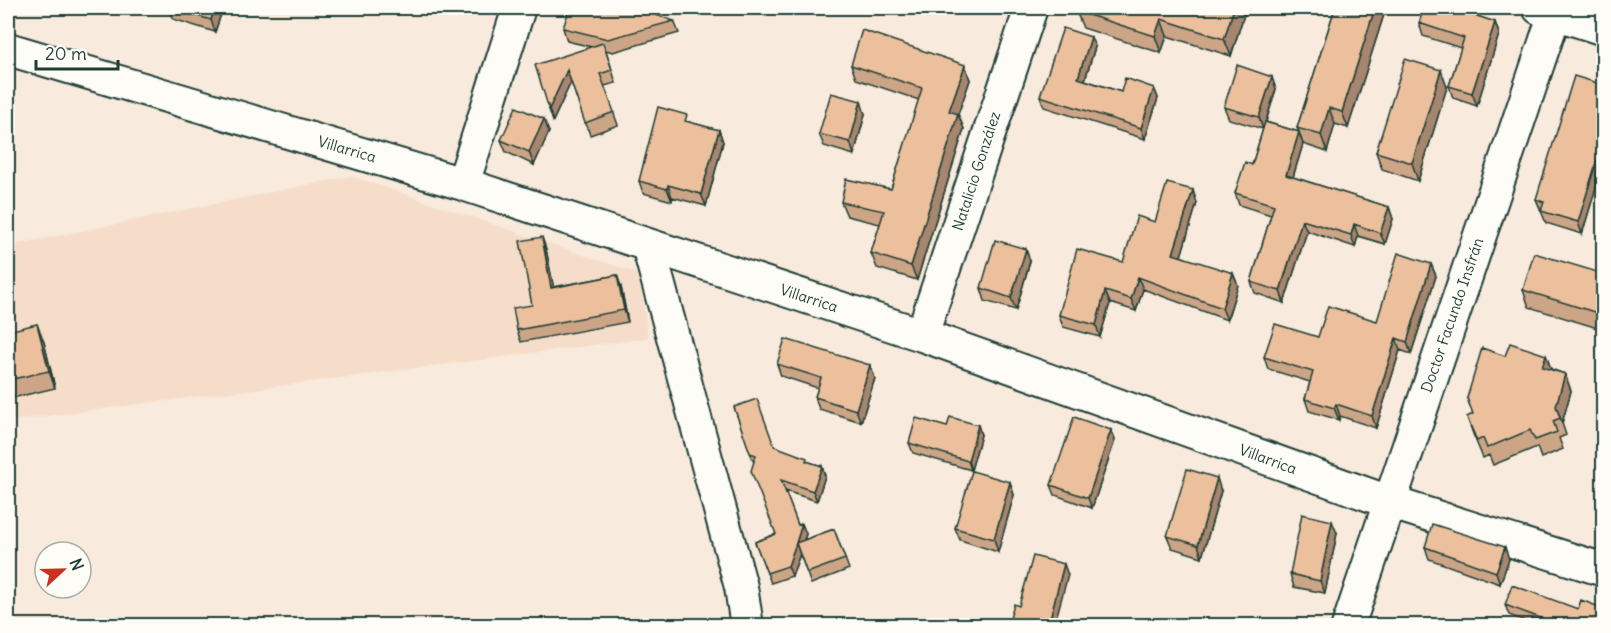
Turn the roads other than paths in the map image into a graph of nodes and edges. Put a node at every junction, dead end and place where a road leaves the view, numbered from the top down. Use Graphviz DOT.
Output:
graph roads {
  1 [pos="519,8"];
  2 [pos="1031,8"];
  3 [pos="1551,9"];
  4 [pos="1604,29"];
  5 [pos="8,49"];
  6 [pos="463,184"];
  7 [pos="648,245"];
  8 [pos="922,335"];
  9 [pos="1389,502"];
  10 [pos="1604,570"];
  11 [pos="747,626"];
  12 [pos="1348,626"];
  1 -- 6 [label="street"];
  2 -- 8 [label="street, Natalicio González"];
  3 -- 4 [label="street"];
  3 -- 9 [label="street, Doctor Facundo Insfrán"];
  5 -- 6 [label="street, Villarrica"];
  6 -- 7 [label="street, Villarrica"];
  7 -- 8 [label="street, Villarrica"];
  7 -- 11 [label="street"];
  8 -- 9 [label="street, Villarrica"];
  9 -- 10 [label="street, Villarrica"];
  9 -- 12 [label="street, Doctor Facundo Insfrán"];
}
